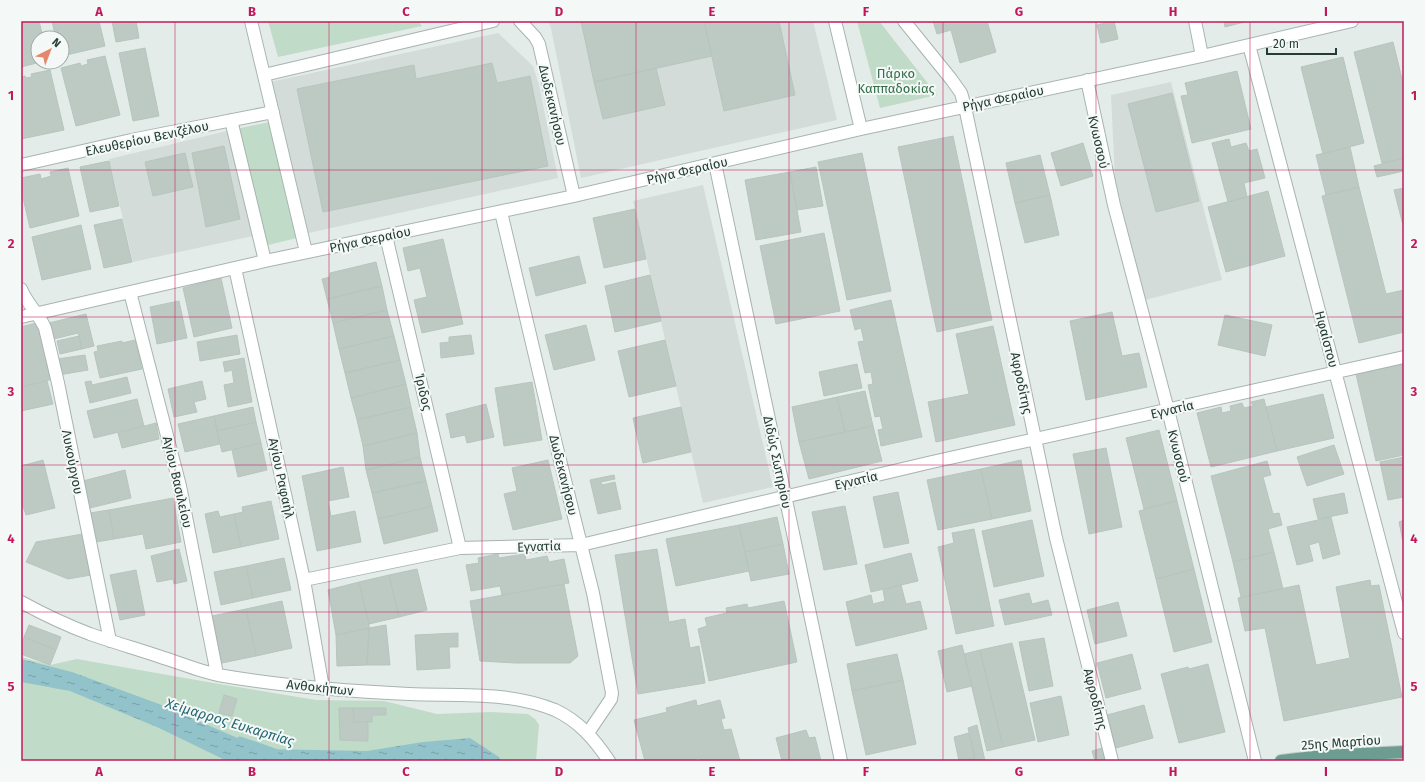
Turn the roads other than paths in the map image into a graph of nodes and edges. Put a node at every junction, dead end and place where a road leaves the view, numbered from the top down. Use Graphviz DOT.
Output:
graph roads {
  1 [pos="251,21"];
  2 [pos="493,21"];
  3 [pos="520,21"];
  4 [pos="836,21"];
  5 [pos="904,21"];
  6 [pos="1195,21"];
  7 [pos="1352,21"];
  8 [pos="1249,45"];
  9 [pos="1202,56"];
  10 [pos="264,75"];
  11 [pos="1087,80"];
  12 [pos="965,107"];
  13 [pos="273,112"];
  14 [pos="231,120"];
  15 [pos="861,129"];
  16 [pos="715,163"];
  17 [pos="21,165"];
  18 [pos="574,196"];
  19 [pos="501,212"];
  20 [pos="386,236"];
  21 [pos="306,252"];
  22 [pos="265,261"];
  23 [pos="235,268"];
  24 [pos="21,289"];
  25 [pos="130,292"];
  26 [pos="36,313"];
  27 [pos="21,317"];
  28 [pos="1404,357"];
  29 [pos="1336,372"];
  30 [pos="1168,410"];
  31 [pos="1034,440"];
  32 [pos="785,497"];
  33 [pos="581,545"];
  34 [pos="460,548"];
  35 [pos="304,580"];
  36 [pos="21,602"];
  37 [pos="1404,633"];
  38 [pos="110,641"];
  39 [pos="217,674"];
  40 [pos="323,688"];
  41 [pos="588,733"];
  42 [pos="1404,752"];
  43 [pos="609,761"];
  44 [pos="841,761"];
  45 [pos="1112,761"];
  46 [pos="1255,761"];
  47 [pos="1281,761"];
  1 -- 10 [label="street"];
  2 -- 10 [label="street"];
  3 -- 18 [label="street, Δωδεκανήσου"];
  4 -- 15 [label="street"];
  5 -- 12 [label="street, Αφροδίτης"];
  6 -- 9 [label="street"];
  7 -- 8 [label="street, Ρήγα Φεραίου"];
  8 -- 9 [label="street, Ρήγα Φεραίου"];
  8 -- 29 [label="street, Ηφαίστου"];
  9 -- 11 [label="street, Ρήγα Φεραίου"];
  10 -- 13 [label="street"];
  11 -- 12 [label="street, Ρήγα Φεραίου"];
  11 -- 30 [label="street, Κνωσσού"];
  12 -- 15 [label="street, Ρήγα Φεραίου"];
  12 -- 31 [label="street, Αφροδίτης"];
  13 -- 14 [label="street, Ελευθερίου Βενιζέλου"];
  13 -- 21 [label="street"];
  14 -- 17 [label="street, Ελευθερίου Βενιζέλου"];
  14 -- 22 [label="street"];
  15 -- 16 [label="street, Ρήγα Φεραίου"];
  16 -- 18 [label="street, Ρήγα Φεραίου"];
  16 -- 32 [label="street, Διδώς Σωτηρίου"];
  18 -- 19 [label="street, Ρήγα Φεραίου"];
  19 -- 20 [label="street, Ρήγα Φεραίου"];
  19 -- 33 [label="street, Δωδεκανήσου"];
  20 -- 21 [label="street, Ρήγα Φεραίου"];
  20 -- 34 [label="street, Ίριδος"];
  21 -- 22 [label="street, Ρήγα Φεραίου"];
  22 -- 23 [label="street, Ρήγα Φεραίου"];
  23 -- 25 [label="street, Ρήγα Φεραίου"];
  23 -- 35 [label="street, Αγίου Ραφαήλ"];
  24 -- 26 [label="street, Λυκούργου"];
  25 -- 26 [label="street, Ρήγα Φεραίου"];
  25 -- 39 [label="street, Αγίου Βασιλείου"];
  26 -- 27 [label="street, Ρήγα Φεραίου"];
  26 -- 38 [label="street, Λυκούργου"];
  28 -- 29 [label="street, Εγνατία"];
  29 -- 30 [label="street, Εγνατία"];
  29 -- 37 [label="street, Ηφαίστου"];
  30 -- 31 [label="street, Εγνατία"];
  30 -- 46 [label="street, Κνωσσού"];
  31 -- 32 [label="street, Εγνατία"];
  31 -- 45 [label="street, Αφροδίτης"];
  32 -- 33 [label="street, Εγνατία"];
  32 -- 44 [label="street, Διδώς Σωτηρίου"];
  33 -- 34 [label="street, Εγνατία"];
  33 -- 41 [label="street, Δωδεκανήσου"];
  34 -- 35 [label="street, Εγνατία"];
  35 -- 40 [label="street, Αγίου Ραφαήλ"];
  36 -- 38 [label="street, Ανθοκήπων"];
  38 -- 39 [label="street, Ανθοκήπων"];
  39 -- 40 [label="street, Ανθοκήπων"];
  40 -- 41 [label="street, Ανθοκήπων"];
  41 -- 43 [label="street, Ανθοκήπων"];
  42 -- 47 [label="main road, 25ης Μαρτίου"];
}
